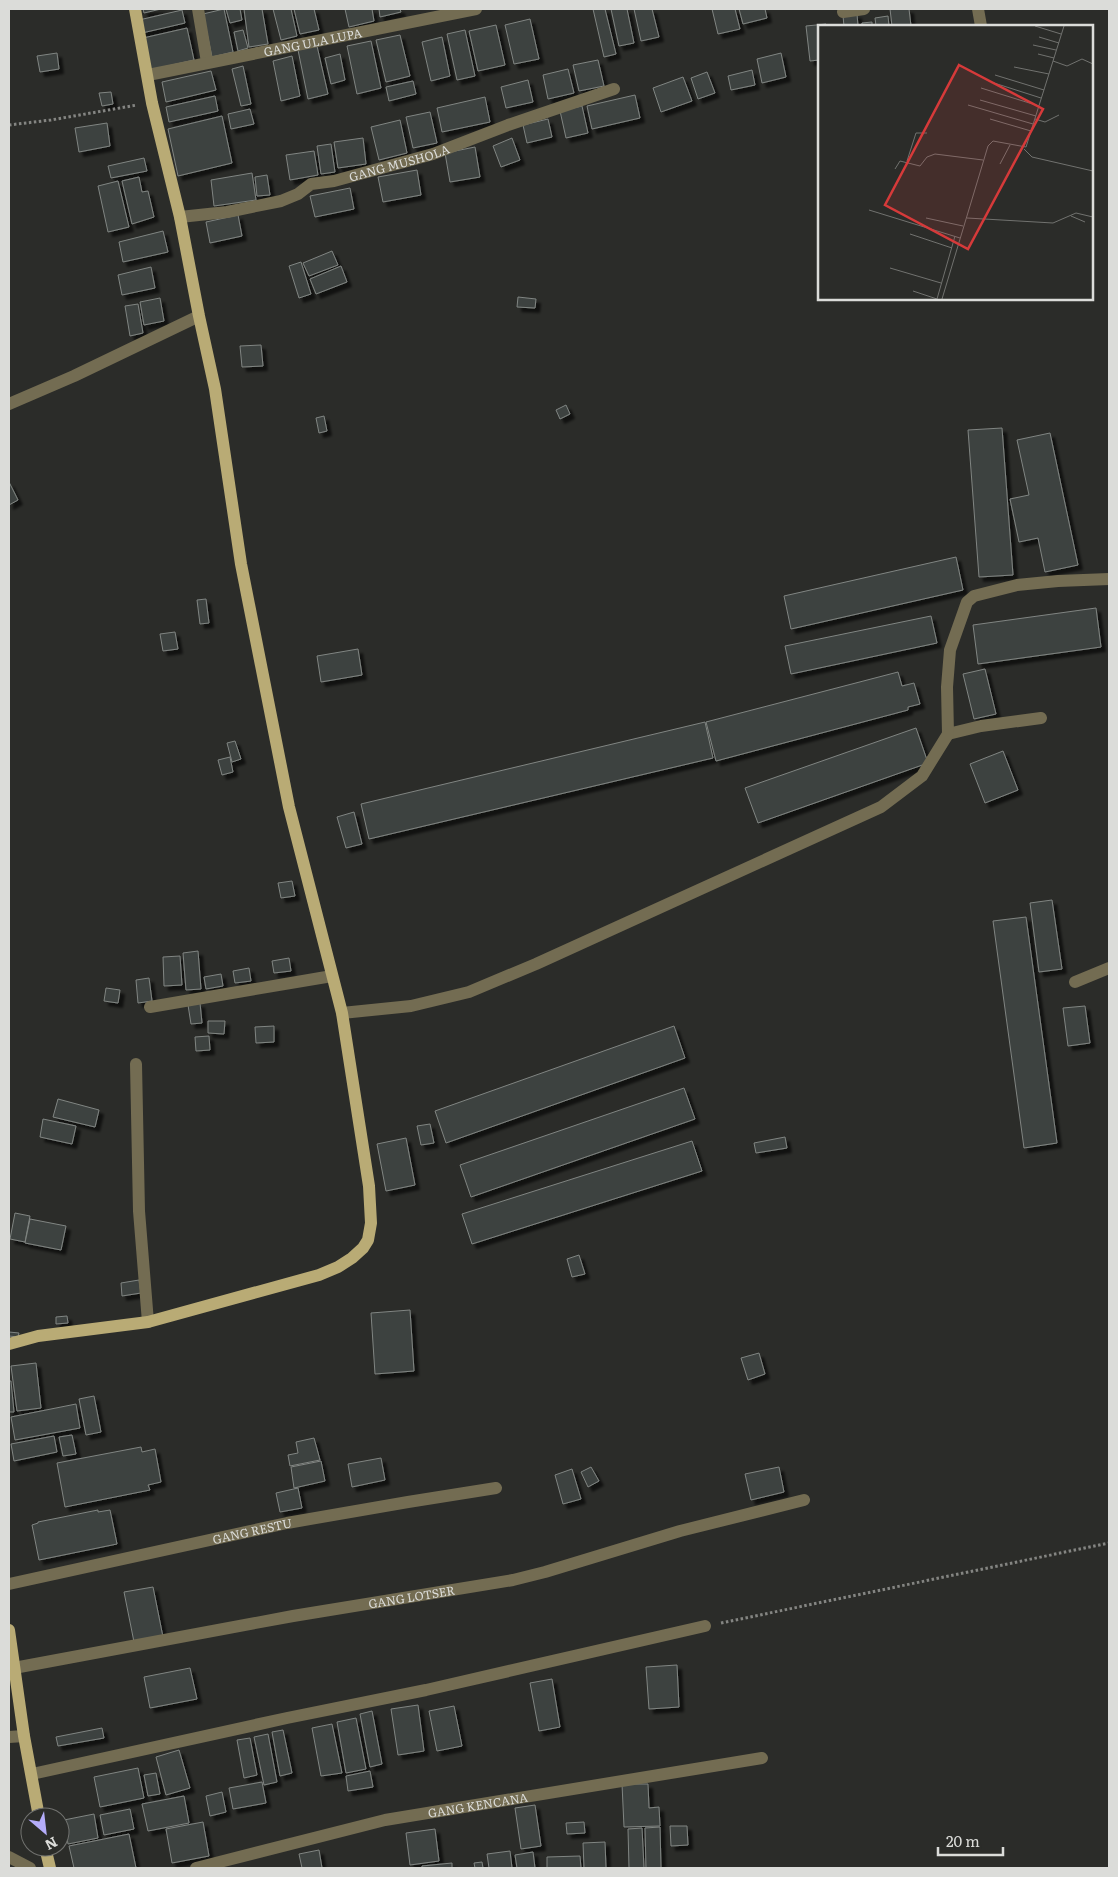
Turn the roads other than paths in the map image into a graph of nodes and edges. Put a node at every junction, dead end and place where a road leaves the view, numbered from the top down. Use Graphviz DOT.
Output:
graph roads {
  1 [pos="135,9"];
  2 [pos="198,9"];
  3 [pos="476,9"];
  4 [pos="864,9"];
  5 [pos="978,9"];
  6 [pos="843,12"];
  7 [pos="980,25"];
  8 [pos="207,62"];
  9 [pos="148,74"];
  10 [pos="614,89"];
  11 [pos="180,217"];
  12 [pos="199,316"];
  13 [pos="9,404"];
  14 [pos="1109,579"];
  15 [pos="1041,718"];
  16 [pos="948,734"];
  17 [pos="1109,968"];
  18 [pos="332,976"];
  19 [pos="1075,982"];
  20 [pos="150,1007"];
  21 [pos="342,1013"];
  22 [pos="136,1064"];
  23 [pos="148,1322"];
  24 [pos="9,1344"];
  25 [pos="496,1488"];
  26 [pos="804,1500"];
  27 [pos="9,1584"];
  28 [pos="705,1626"];
  29 [pos="9,1630"];
  30 [pos="14,1668"];
  31 [pos="24,1736"];
  32 [pos="9,1738"];
  33 [pos="762,1758"];
  34 [pos="32,1774"];
  35 [pos="37,1807"];
  36 [pos="9,1857"];
  37 [pos="30,1868"];
  38 [pos="196,1868"];
  1 -- 9 [label="main road"];
  2 -- 8 [label="street"];
  3 -- 8 [label="street, GANG ULA LUPA"];
  4 -- 6 [label="street"];
  5 -- 7 [label="street"];
  8 -- 9 [label="street, GANG ULA LUPA"];
  9 -- 11 [label="main road"];
  10 -- 11 [label="street, GANG MUSHOLA"];
  11 -- 12 [label="main road"];
  12 -- 13 [label="street"];
  12 -- 18 [label="main road"];
  14 -- 16 [label="street"];
  15 -- 16 [label="street"];
  16 -- 21 [label="street"];
  17 -- 19 [label="street"];
  18 -- 20 [label="street"];
  18 -- 21 [label="main road"];
  21 -- 23 [label="main road"];
  22 -- 23 [label="street"];
  23 -- 24 [label="main road"];
  25 -- 27 [label="street, GANG RESTU"];
  26 -- 30 [label="street, GANG LOTSER"];
  28 -- 34 [label="street"];
  29 -- 30 [label="main road"];
  30 -- 31 [label="main road"];
  31 -- 32 [label="street"];
  31 -- 34 [label="main road"];
  33 -- 38 [label="street, GANG KENCANA"];
  34 -- 35 [label="main road"];
  36 -- 37 [label="street"];
}
